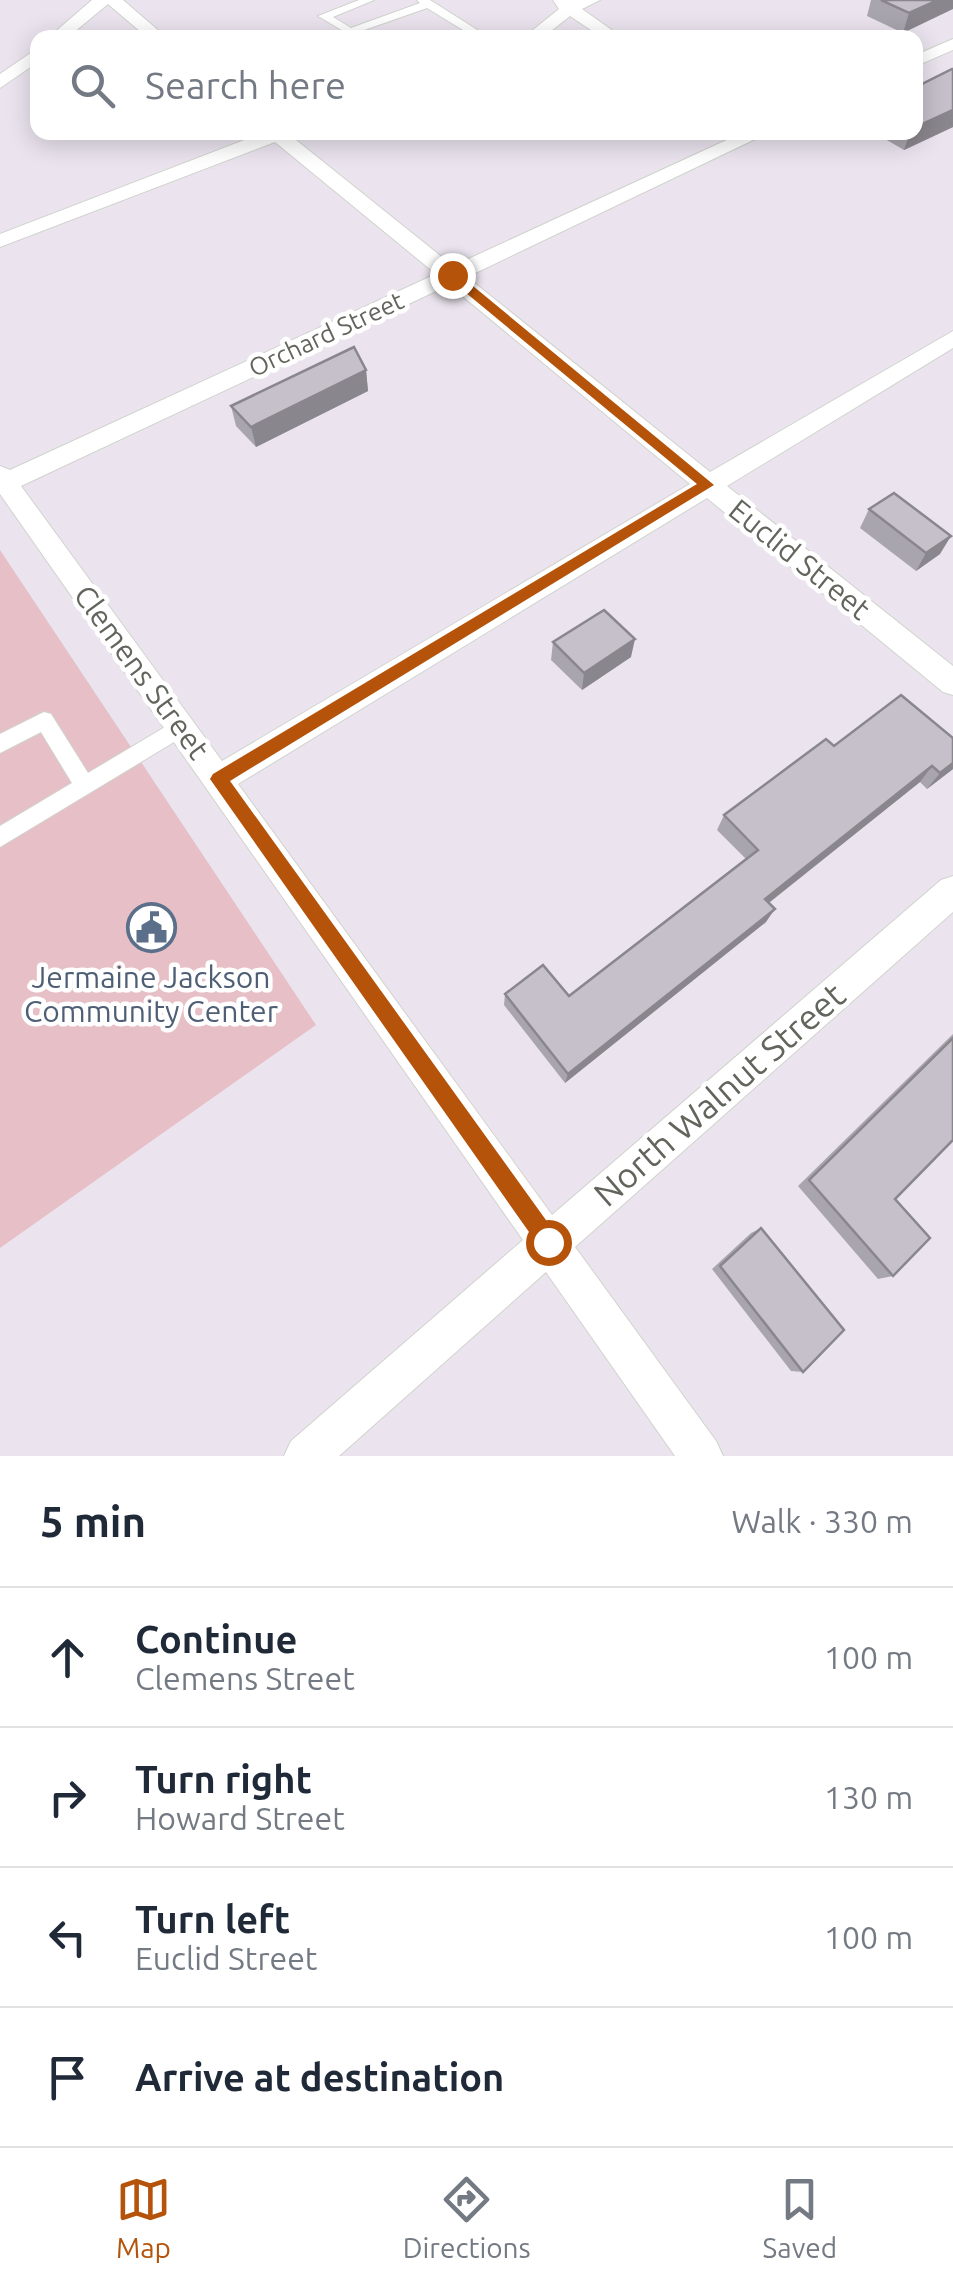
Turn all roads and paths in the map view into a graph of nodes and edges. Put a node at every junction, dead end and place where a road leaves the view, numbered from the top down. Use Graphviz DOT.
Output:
graph roads {
  1 [pos="102,0"];
  2 [pos="113,0"];
  3 [pos="369,0"];
  4 [pos="592,0"];
  5 [pos="426,2"];
  6 [pos="564,4"];
  7 [pos="66,30"];
  8 [pos="149,30"];
  9 [pos="347,30"];
  10 [pos="355,30"];
  11 [pos="471,30"];
  12 [pos="539,30"];
  13 [pos="603,30"];
  14 [pos="953,44"];
  15 [pos="923,58"];
  16 [pos="30,59"];
  17 [pos="0,83"];
  18 [pos="261,140"];
  19 [pos="288,140"];
  20 [pos="744,140"];
  21 [pos="0,241"];
  22 [pos="452,275"];
  23 [pos="953,338"];
  24 [pos="2,481"];
  25 [pos="707,485"];
  26 [pos="953,683"];
  27 [pos="182,727"];
  28 [pos="0,744"];
  29 [pos="219,779"];
  30 [pos="85,786"];
  31 [pos="0,837"];
  32 [pos="953,891"];
  33 [pos="548,1242"];
  34 [pos="306,1456"];
  35 [pos="701,1456"];
  1 -- 7 [label="street"];
  2 -- 8 [label="street"];
  3 -- 9 [label="lane"];
  4 -- 6 [label="street"];
  5 -- 10 [label="lane"];
  5 -- 11 [label="lane"];
  6 -- 12 [label="street"];
  6 -- 13 [label="street"];
  14 -- 15 [label="street"];
  16 -- 17 [label="street"];
  18 -- 21 [label="street"];
  19 -- 22 [label="street, Euclid Street"];
  20 -- 22 [label="street, Orchard Street"];
  22 -- 24 [label="street, Orchard Street"];
  22 -- 25 [label="street, Euclid Street"];
  23 -- 25 [label="street"];
  24 -- 27 [label="street, Clemens Street"];
  25 -- 26 [label="street, Euclid Street"];
  25 -- 29 [label="street"];
  27 -- 29 [label="street, Clemens Street"];
  27 -- 30 [label="lane"];
  28 -- 30 [label="lane"];
  29 -- 33 [label="street, Clemens Street"];
  30 -- 31 [label="lane"];
  32 -- 33 [label="street, North Walnut Street"];
  33 -- 34 [label="street, North Walnut Street"];
  33 -- 35 [label="street, Clemens Street"];
}
